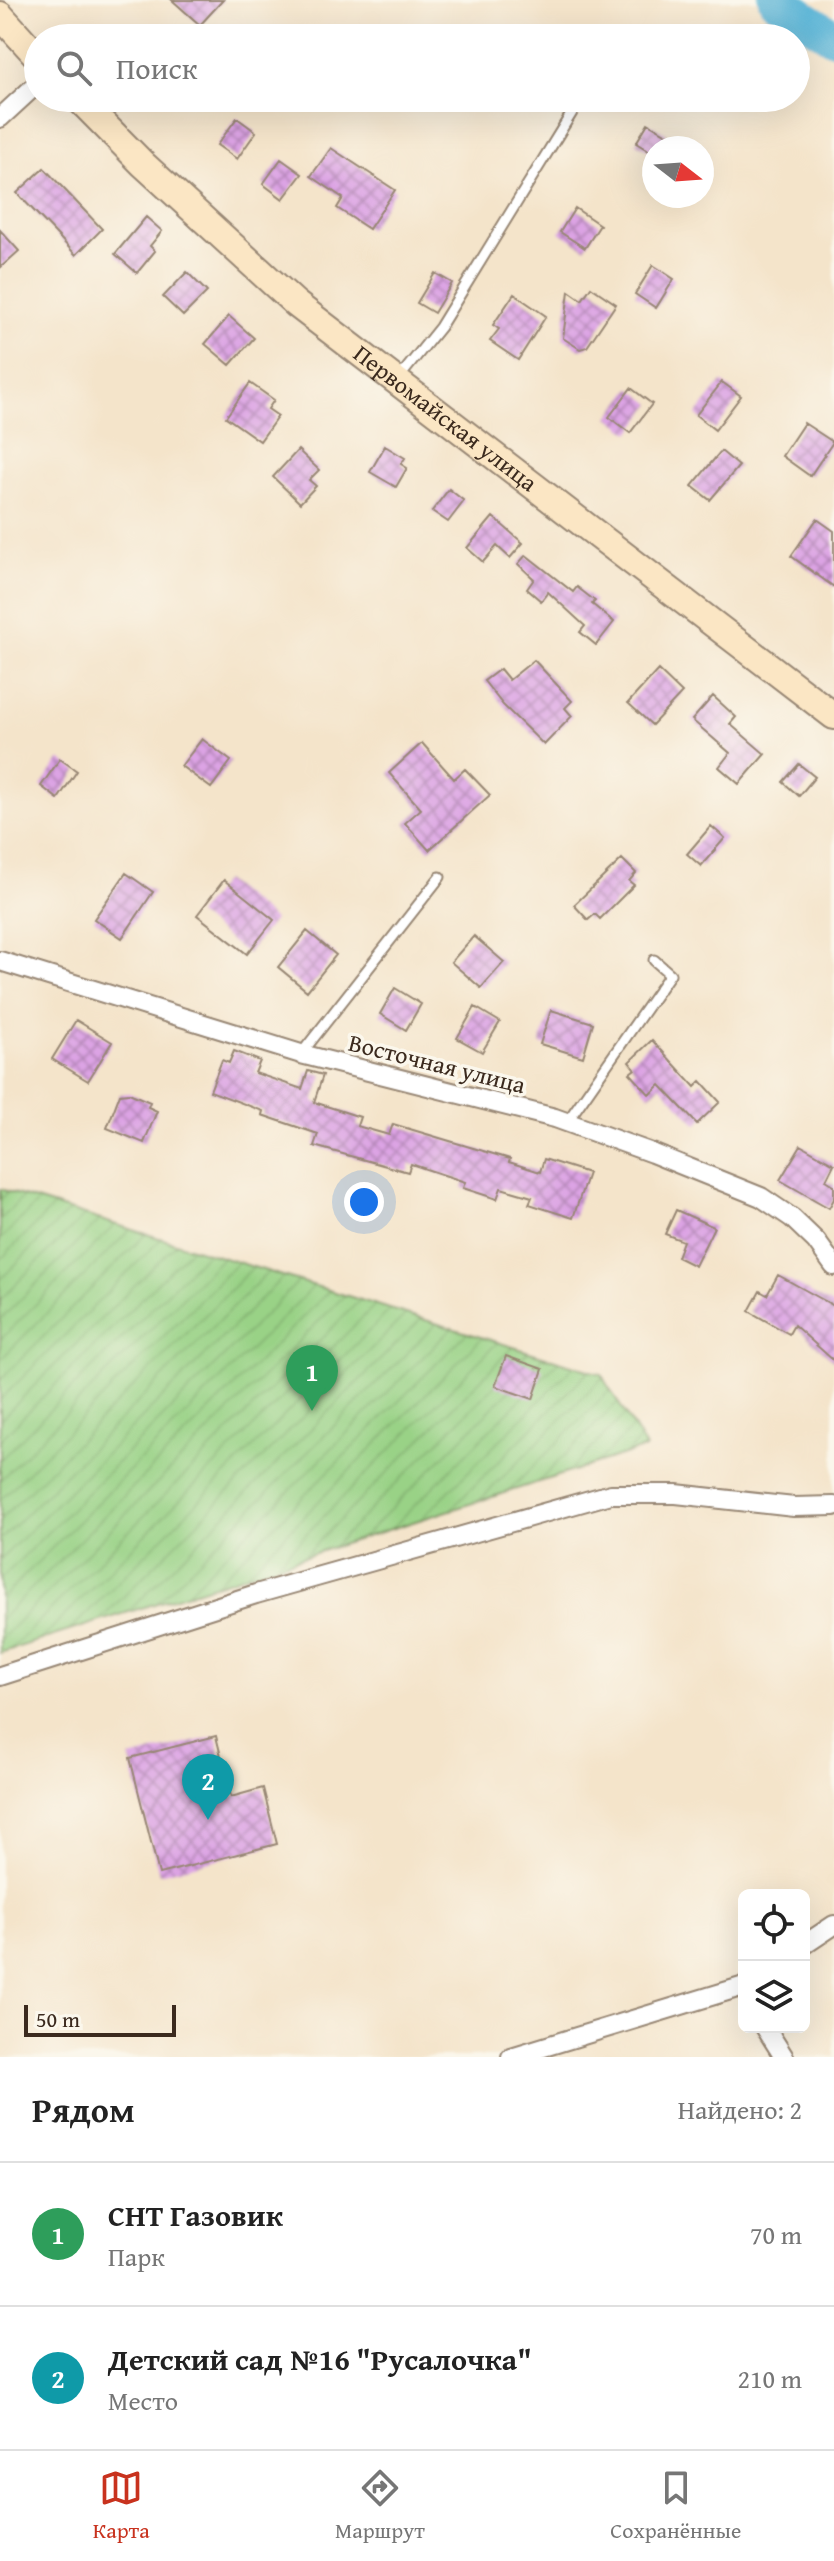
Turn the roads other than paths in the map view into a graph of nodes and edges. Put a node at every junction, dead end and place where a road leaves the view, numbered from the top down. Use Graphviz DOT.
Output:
graph roads {
  1 [pos="0,15"];
  2 [pos="24,42"];
  3 [pos="24,96"];
  4 [pos="92,112"];
  5 [pos="572,112"];
  6 [pos="0,118"];
  7 [pos="397,381"];
  8 [pos="834,716"];
  9 [pos="440,877"];
  10 [pos="654,960"];
  11 [pos="0,961"];
  12 [pos="301,1054"];
  13 [pos="567,1123"];
  14 [pos="834,1266"];
  15 [pos="834,1506"];
  16 [pos="0,1676"];
  17 [pos="834,1925"];
  18 [pos="810,1941"];
  19 [pos="738,1991"];
  20 [pos="769,2033"];
  21 [pos="511,2057"];
  22 [pos="784,2057"];
  1 -- 2 [label="main road"];
  3 -- 6 [label="street"];
  4 -- 7 [label="main road, Первомайская улица"];
  5 -- 7 [label="lane"];
  7 -- 8 [label="main road, Первомайская улица"];
  9 -- 12 [label="lane"];
  10 -- 13 [label="lane"];
  11 -- 12 [label="street, Восточная улица"];
  12 -- 13 [label="street, Восточная улица"];
  13 -- 14 [label="street, Восточная улица"];
  15 -- 16 [label="street"];
  17 -- 18 [label="street"];
  19 -- 21 [label="street"];
  20 -- 22 [label="street"];
}
